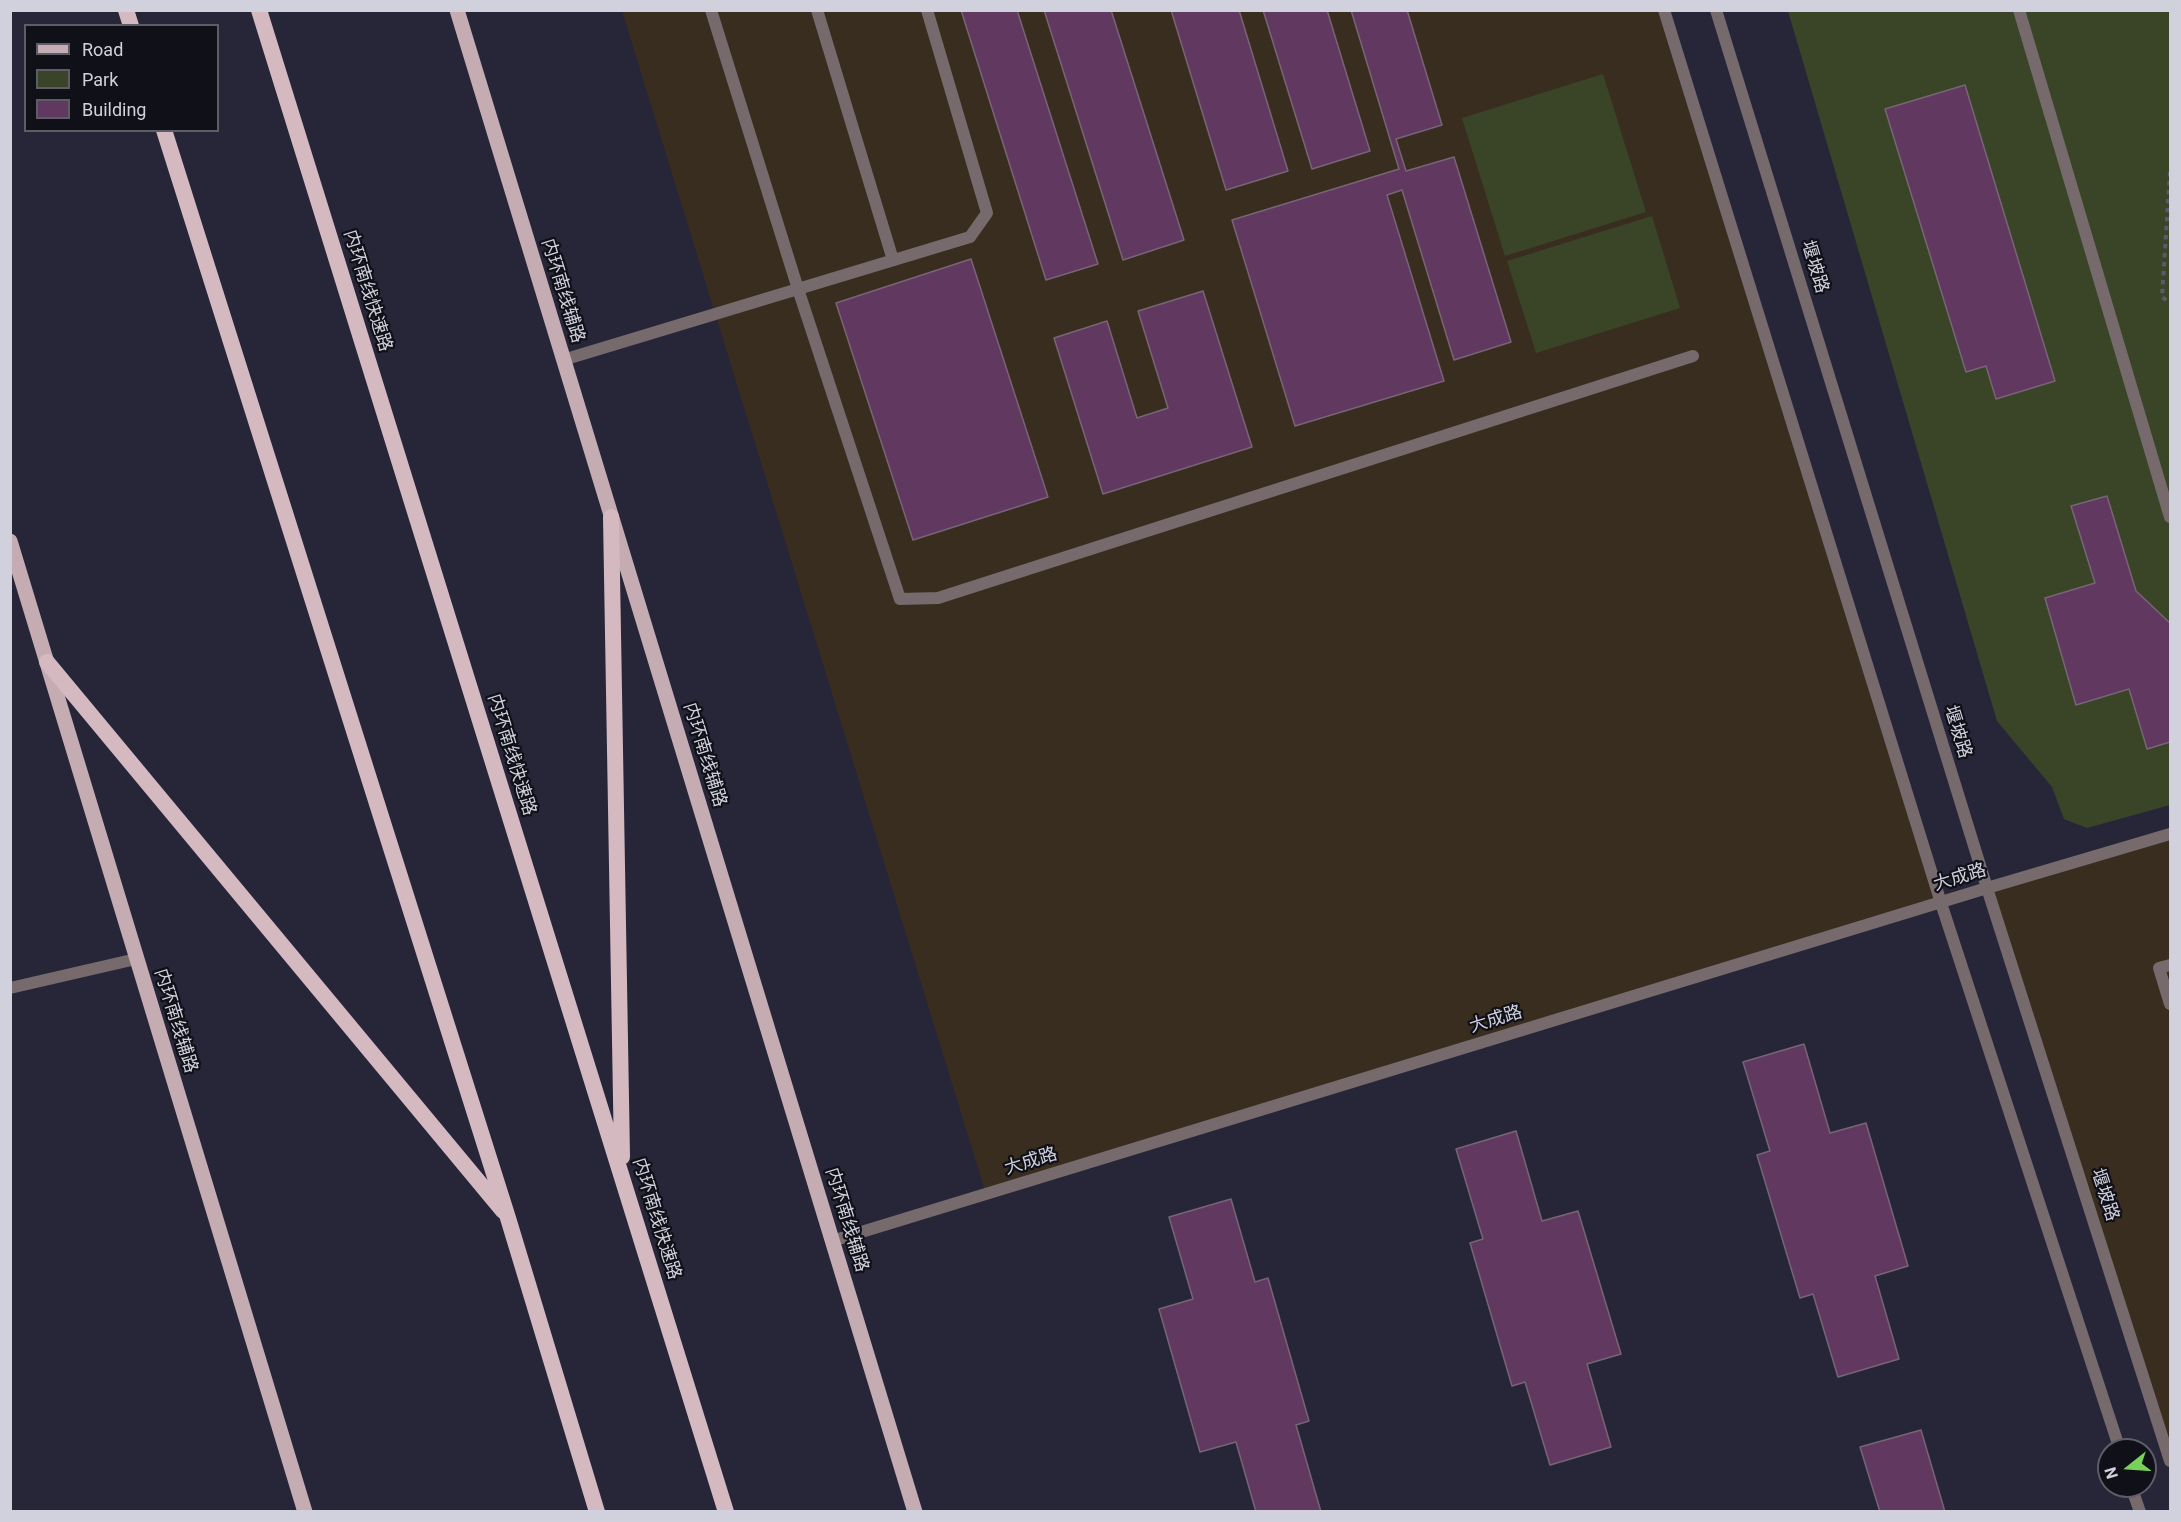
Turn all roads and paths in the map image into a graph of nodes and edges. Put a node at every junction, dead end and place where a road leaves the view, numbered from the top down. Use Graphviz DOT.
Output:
graph roads {
  1 [pos="259,10"];
  2 [pos="457,10"];
  3 [pos="711,10"];
  4 [pos="817,10"];
  5 [pos="927,10"];
  6 [pos="1664,10"];
  7 [pos="1716,10"];
  8 [pos="2019,11"];
  9 [pos="165,132"];
  10 [pos="2170,172"];
  11 [pos="893,260"];
  12 [pos="798,289"];
  13 [pos="2170,303"];
  14 [pos="1693,356"];
  15 [pos="563,360"];
  16 [pos="611,517"];
  17 [pos="2170,517"];
  18 [pos="10,541"];
  19 [pos="47,662"];
  20 [pos="2170,834"];
  21 [pos="1986,888"];
  22 [pos="1941,903"];
  23 [pos="136,959"];
  24 [pos="2170,965"];
  25 [pos="10,988"];
  26 [pos="2170,1004"];
  27 [pos="622,1176"];
  28 [pos="508,1218"];
  29 [pos="832,1242"];
  30 [pos="2116,1438"];
  31 [pos="2170,1461"];
  32 [pos="305,1512"];
  33 [pos="597,1512"];
  34 [pos="726,1512"];
  35 [pos="915,1512"];
  1 -- 27 [label="highway, 内环南线快速路"];
  2 -- 15 [label="main road, 内环南线辅路"];
  3 -- 12 [label="street"];
  4 -- 11 [label="street"];
  5 -- 11 [label="street"];
  6 -- 22 [label="street"];
  7 -- 21 [label="street, 堰坡路"];
  8 -- 17 [label="street"];
  9 -- 28 [label="highway"];
  10 -- 13 [label="path"];
  11 -- 12 [label="street"];
  12 -- 14 [label="street"];
  12 -- 15 [label="street"];
  15 -- 16 [label="main road, 内环南线辅路"];
  16 -- 27 [label="highway"];
  16 -- 29 [label="main road, 内环南线辅路"];
  18 -- 19 [label="main road, 内环南线辅路"];
  19 -- 23 [label="main road, 内环南线辅路"];
  19 -- 28 [label="highway"];
  20 -- 21 [label="street, 大成路"];
  21 -- 22 [label="street, 大成路"];
  21 -- 31 [label="street, 堰坡路"];
  22 -- 29 [label="street, 大成路"];
  22 -- 30 [label="street"];
  23 -- 25 [label="street"];
  23 -- 32 [label="main road, 内环南线辅路"];
  24 -- 26 [label="street"];
  27 -- 34 [label="highway, 内环南线快速路"];
  28 -- 33 [label="highway"];
  29 -- 35 [label="main road, 内环南线辅路"];
}
